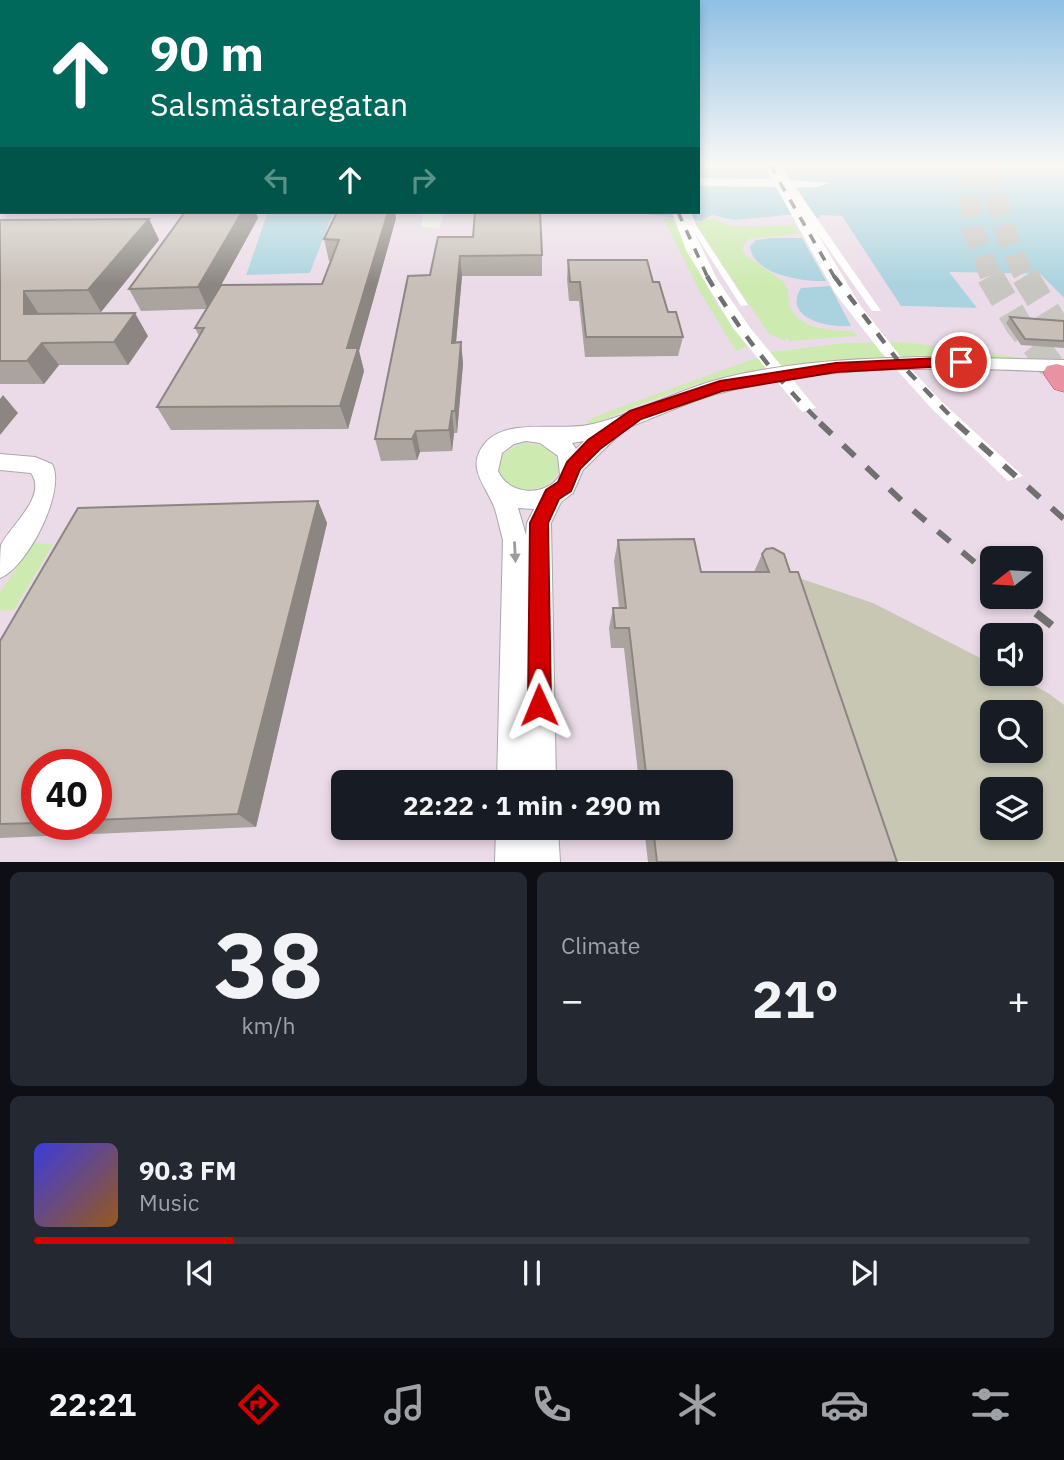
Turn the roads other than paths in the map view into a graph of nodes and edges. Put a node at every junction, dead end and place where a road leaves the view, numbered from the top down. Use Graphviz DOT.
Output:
graph roads {
  1 [pos="1062,374"];
  2 [pos="636,415"];
  3 [pos="548,437"];
  4 [pos="0,462"];
  5 [pos="573,466"];
  6 [pos="495,487"];
  7 [pos="553,495"];
  8 [pos="0,567"];
  9 [pos="513,770"];
  10 [pos="540,770"];
  11 [pos="513,840"];
  12 [pos="541,840"];
  13 [pos="513,862"];
  14 [pos="542,862"];
  1 -- 2 [label="street"];
  2 -- 3 [label="street"];
  2 -- 5 [label="street"];
  3 -- 5 [label="street"];
  3 -- 6 [label="street"];
  4 -- 8 [label="street"];
  5 -- 7 [label="street"];
  6 -- 7 [label="street"];
  6 -- 9 [label="street, one-way"];
  7 -- 10 [label="street"];
  11 -- 13 [label="street"];
  12 -- 14 [label="street"];
}
